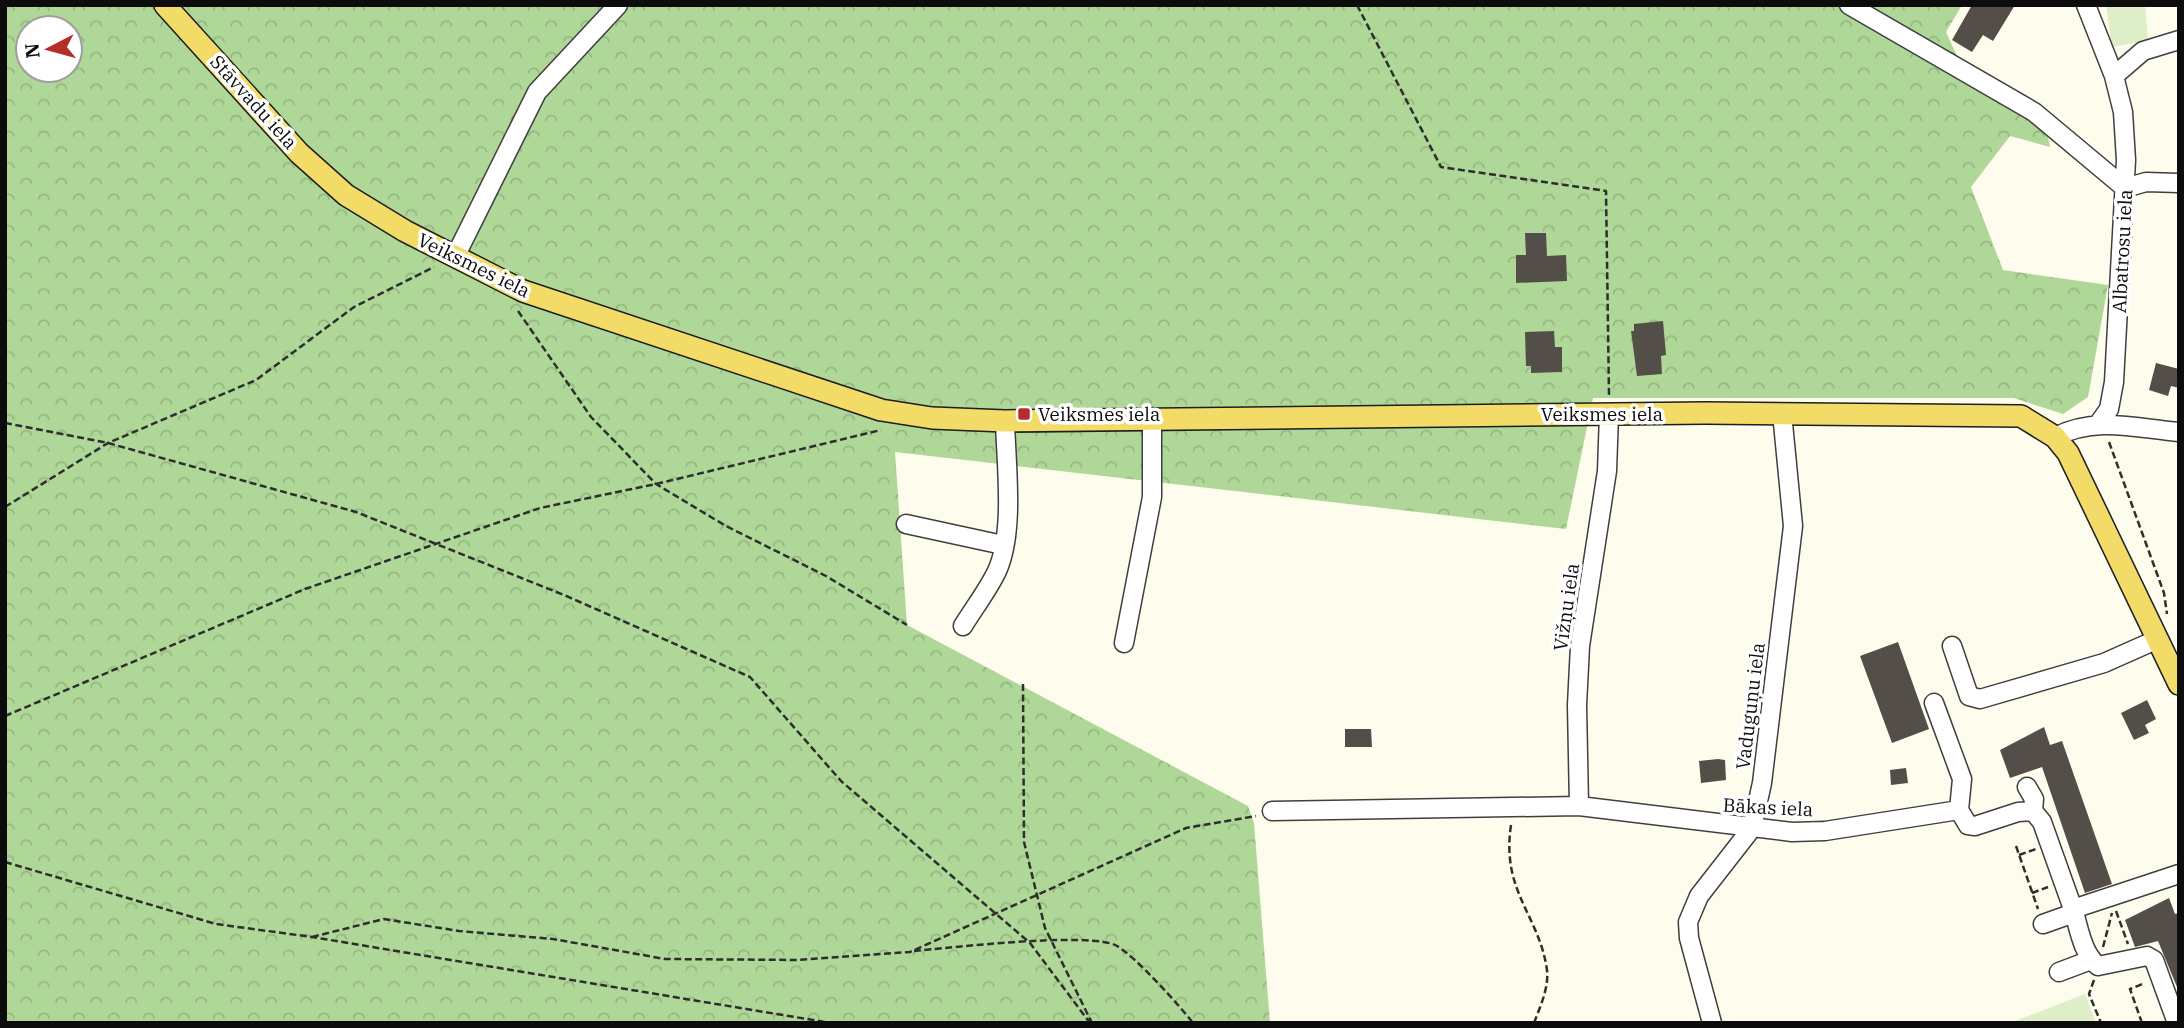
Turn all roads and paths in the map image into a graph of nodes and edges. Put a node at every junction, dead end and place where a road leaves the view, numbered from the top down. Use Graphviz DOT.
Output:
graph roads {
  1 [pos="165,5"];
  2 [pos="618,5"];
  3 [pos="1357,5"];
  4 [pos="1849,5"];
  5 [pos="2086,5"];
  6 [pos="2179,40"];
  7 [pos="2114,76"];
  8 [pos="2179,184"];
  9 [pos="2125,188"];
  10 [pos="346,195"];
  11 [pos="455,257"];
  12 [pos="496,279"];
  13 [pos="1782,413"];
  14 [pos="1609,414"];
  15 [pos="1152,417"];
  16 [pos="1005,421"];
  17 [pos="5,423"];
  18 [pos="2099,423"];
  19 [pos="893,428"];
  20 [pos="2179,432"];
  21 [pos="2055,437"];
  22 [pos="108,443"];
  23 [pos="656,484"];
  24 [pos="5,508"];
  25 [pos="906,524"];
  26 [pos="435,544"];
  27 [pos="1003,545"];
  28 [pos="907,625"];
  29 [pos="963,626"];
  30 [pos="2163,632"];
  31 [pos="1124,643"];
  32 [pos="1952,646"];
  33 [pos="1023,684"];
  34 [pos="2179,684"];
  35 [pos="1934,703"];
  36 [pos="5,716"];
  37 [pos="2027,787"];
  38 [pos="1579,806"];
  39 [pos="1513,808"];
  40 [pos="1959,810"];
  41 [pos="1272,811"];
  42 [pos="2033,811"];
  43 [pos="1752,828"];
  44 [pos="2016,846"];
  45 [pos="5,862"];
  46 [pos="2179,874"];
  47 [pos="1037,895"];
  48 [pos="2115,905"];
  49 [pos="2073,911"];
  50 [pos="995,914"];
  51 [pos="2043,924"];
  52 [pos="312,937"];
  53 [pos="1052,942"];
  54 [pos="1030,943"];
  55 [pos="910,952"];
  56 [pos="2094,963"];
  57 [pos="2059,972"];
  58 [pos="2161,976"];
  59 [pos="831,1023"];
  60 [pos="1091,1023"];
  61 [pos="1193,1023"];
  62 [pos="1534,1023"];
  63 [pos="1712,1023"];
  64 [pos="2101,1023"];
  65 [pos="2142,1023"];
  66 [pos="2177,1023"];
  1 -- 10 [label="main road, Stāvvadu iela"];
  2 -- 11 [label="street"];
  3 -- 14 [label="path"];
  4 -- 9 [label="street"];
  5 -- 7 [label="street, Albatrosu iela"];
  6 -- 7 [label="street"];
  7 -- 9 [label="street, Albatrosu iela"];
  8 -- 9 [label="street"];
  9 -- 18 [label="street, Albatrosu iela"];
  10 -- 11 [label="main road, Veiksmes iela"];
  11 -- 12 [label="main road, Veiksmes iela"];
  11 -- 22 [label="path"];
  12 -- 16 [label="main road, Veiksmes iela"];
  12 -- 23 [label="path"];
  13 -- 14 [label="main road, Veiksmes iela"];
  13 -- 21 [label="main road, Veiksmes iela"];
  13 -- 43 [label="street, Vaduguņu iela"];
  14 -- 15 [label="main road, Veiksmes iela"];
  14 -- 38 [label="street, Vižņu iela"];
  15 -- 16 [label="main road, Veiksmes iela"];
  15 -- 31 [label="street"];
  16 -- 27 [label="street"];
  17 -- 22 [label="path"];
  18 -- 20 [label="street"];
  18 -- 21 [label="street"];
  18 -- 30 [label="path"];
  19 -- 23 [label="path"];
  21 -- 30 [label="main road"];
  22 -- 24 [label="path"];
  22 -- 26 [label="path"];
  23 -- 26 [label="path"];
  23 -- 28 [label="path"];
  25 -- 27 [label="street"];
  26 -- 36 [label="path"];
  26 -- 50 [label="path"];
  27 -- 29 [label="street"];
  30 -- 32 [label="street"];
  30 -- 34 [label="main road"];
  33 -- 47 [label="path"];
  35 -- 40 [label="street"];
  37 -- 42 [label="street"];
  38 -- 39 [label="street, Bākas iela"];
  38 -- 43 [label="street, Bākas iela"];
  39 -- 41 [label="street, Bākas iela"];
  39 -- 62 [label="path"];
  40 -- 42 [label="street"];
  40 -- 43 [label="street, Bākas iela"];
  41 -- 47 [label="path"];
  42 -- 49 [label="street"];
  43 -- 63 [label="street, Vaduguņu iela"];
  44 -- 51 [label="path"];
  45 -- 52 [label="path"];
  46 -- 49 [label="street"];
  47 -- 50 [label="path"];
  47 -- 53 [label="path"];
  48 -- 56 [label="path"];
  49 -- 51 [label="street"];
  49 -- 56 [label="street"];
  50 -- 54 [label="path"];
  50 -- 55 [label="path"];
  52 -- 55 [label="path"];
  52 -- 59 [label="path"];
  53 -- 54 [label="path"];
  53 -- 60 [label="path"];
  53 -- 61 [label="path"];
  54 -- 55 [label="path"];
  54 -- 60 [label="path"];
  56 -- 57 [label="street"];
  56 -- 58 [label="street"];
  56 -- 64 [label="path"];
  58 -- 65 [label="path"];
  58 -- 66 [label="street"];
}
